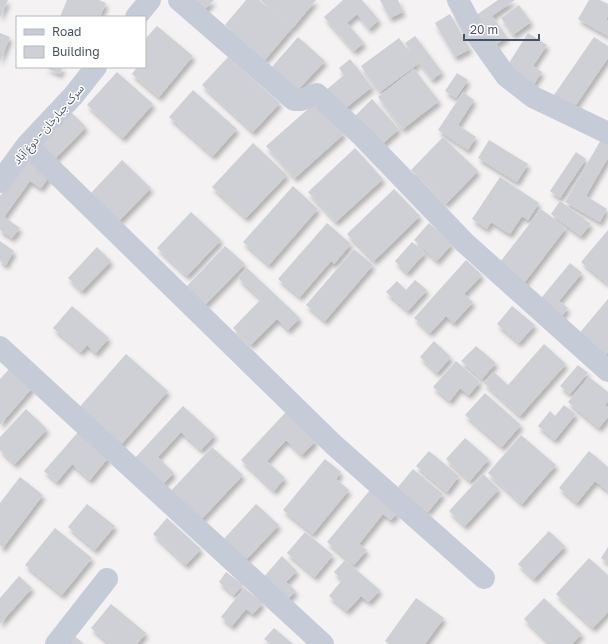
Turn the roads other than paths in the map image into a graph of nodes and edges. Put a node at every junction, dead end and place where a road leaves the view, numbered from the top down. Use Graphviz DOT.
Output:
graph roads {
  1 [pos="150,0"];
  2 [pos="179,0"];
  3 [pos="458,0"];
  4 [pos="137,16"];
  5 [pos="95,68"];
  6 [pos="608,133"];
  7 [pos="27,145"];
  8 [pos="0,182"];
  9 [pos="0,347"];
  10 [pos="608,371"];
  11 [pos="484,578"];
  12 [pos="107,579"];
  13 [pos="56,644"];
  14 [pos="322,644"];
  1 -- 4 [label="street"];
  2 -- 10 [label="street"];
  3 -- 6 [label="street"];
  5 -- 7 [label="street, سرک جبارخان - دوغ آباد"];
  7 -- 8 [label="street, سرک جبارخان - دوغ آباد"];
  7 -- 11 [label="street"];
  9 -- 14 [label="street"];
  12 -- 13 [label="street"];
}
